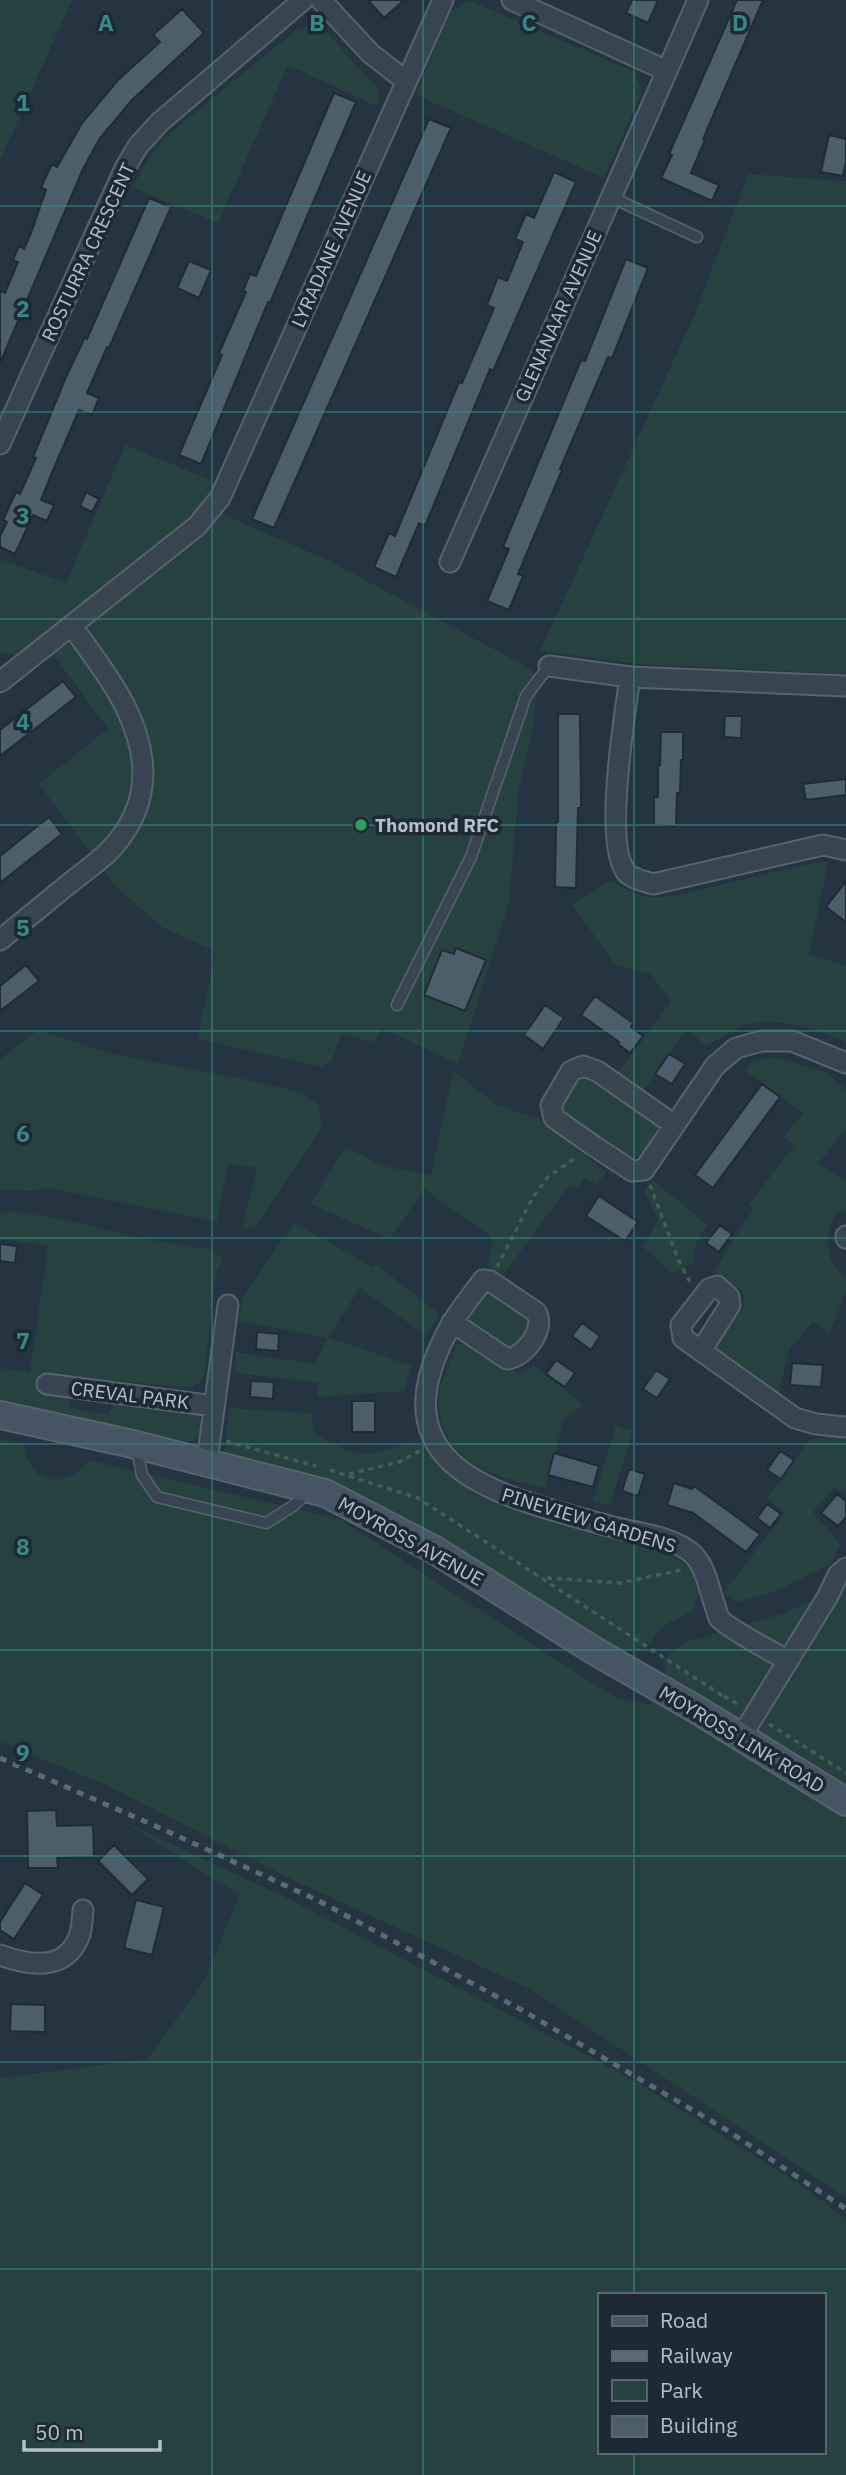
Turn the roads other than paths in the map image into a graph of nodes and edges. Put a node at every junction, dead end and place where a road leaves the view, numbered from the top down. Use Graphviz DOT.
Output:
graph roads {
  1 [pos="303,0"];
  2 [pos="321,0"];
  3 [pos="443,0"];
  4 [pos="512,0"];
  5 [pos="698,0"];
  6 [pos="667,71"];
  7 [pos="406,81"];
  8 [pos="611,197"];
  9 [pos="697,237"];
  10 [pos="0,444"];
  11 [pos="450,562"];
  12 [pos="72,626"];
  13 [pos="548,666"];
  14 [pos="630,677"];
  15 [pos="0,682"];
  16 [pos="846,686"];
  17 [pos="846,850"];
  18 [pos="0,940"];
  19 [pos="397,1005"];
  20 [pos="846,1063"];
  21 [pos="673,1125"];
  22 [pos="228,1305"];
  23 [pos="453,1322"];
  24 [pos="701,1351"];
  25 [pos="47,1384"];
  26 [pos="214,1406"];
  27 [pos="0,1415"];
  28 [pos="846,1427"];
  29 [pos="137,1445"];
  30 [pos="207,1461"];
  31 [pos="312,1489"];
  32 [pos="842,1572"];
  33 [pos="787,1660"];
  34 [pos="639,1676"];
  35 [pos="741,1737"];
  36 [pos="846,1802"];
  37 [pos="83,1910"];
  38 [pos="0,1955"];
  1 -- 10 [label="street, ROSTURRA CRESCENT"];
  2 -- 7 [label="street"];
  3 -- 7 [label="street, LYRADANE AVENUE"];
  4 -- 6 [label="street"];
  5 -- 6 [label="street, GLENANAAR AVENUE"];
  6 -- 8 [label="street, GLENANAAR AVENUE"];
  7 -- 12 [label="street, LYRADANE AVENUE"];
  8 -- 9 [label="lane"];
  8 -- 11 [label="street, GLENANAAR AVENUE"];
  12 -- 15 [label="street"];
  12 -- 18 [label="street"];
  13 -- 14 [label="street"];
  13 -- 19 [label="lane"];
  14 -- 16 [label="street"];
  14 -- 17 [label="street"];
  20 -- 21 [label="street"];
  21 -- 21 [label="street"];
  22 -- 26 [label="street, CREVAL PARK"];
  23 -- 23 [label="street, PINEVIEW GARDENS"];
  23 -- 33 [label="street, PINEVIEW GARDENS"];
  24 -- 24 [label="street"];
  24 -- 28 [label="street"];
  25 -- 26 [label="street, CREVAL PARK"];
  26 -- 30 [label="street, CREVAL PARK"];
  27 -- 29 [label="street, MOYROSS AVENUE"];
  29 -- 30 [label="street, MOYROSS AVENUE"];
  29 -- 31 [label="lane"];
  30 -- 31 [label="street, MOYROSS AVENUE"];
  31 -- 34 [label="street, MOYROSS AVENUE"];
  32 -- 33 [label="street"];
  33 -- 35 [label="street"];
  34 -- 35 [label="street, MOYROSS LINK ROAD"];
  35 -- 36 [label="street, MOYROSS LINK ROAD"];
  37 -- 38 [label="street"];
}
